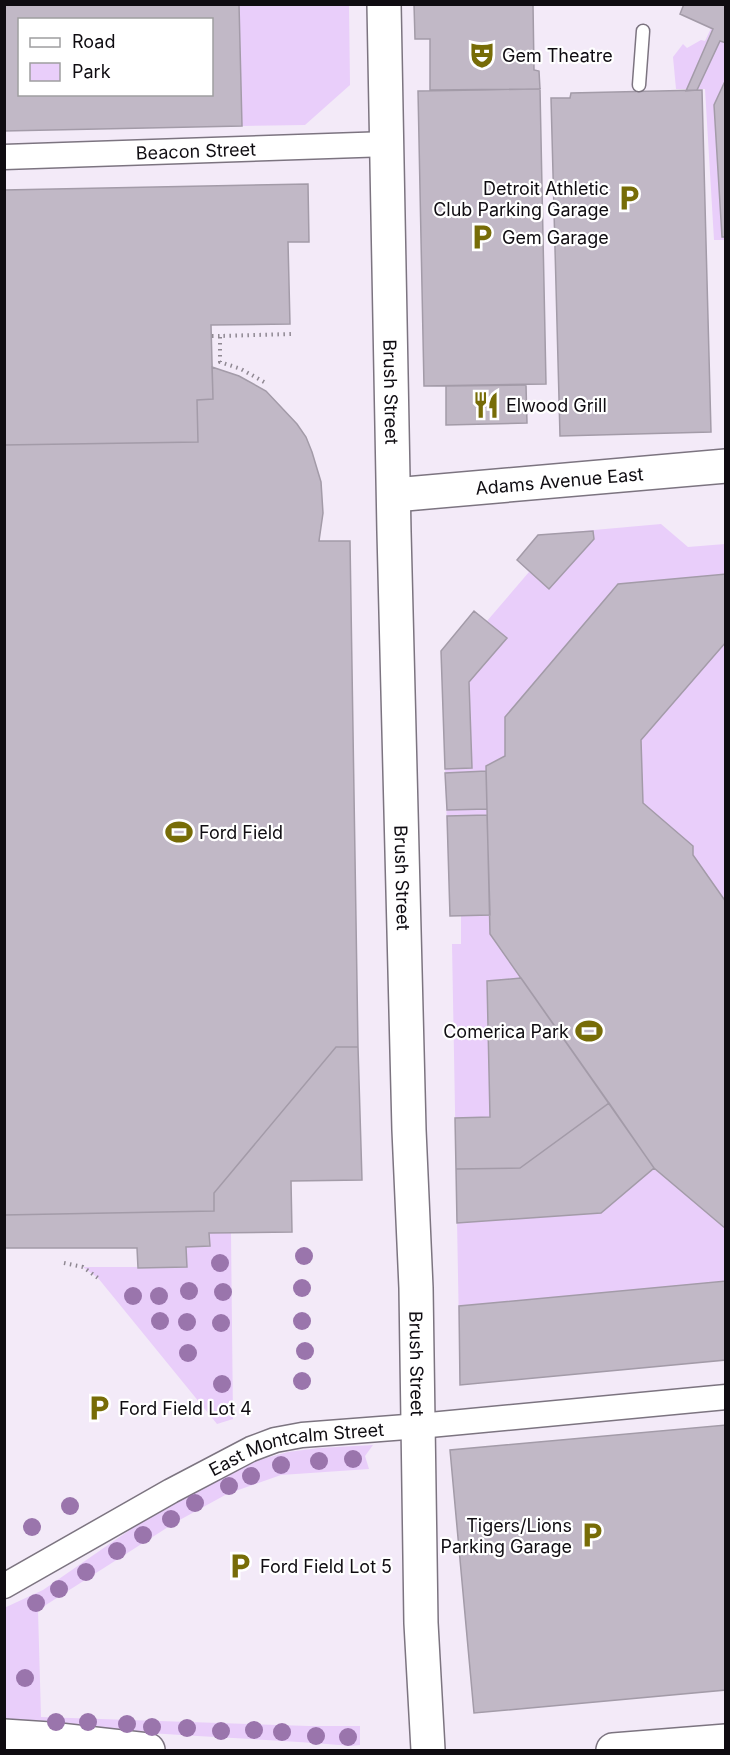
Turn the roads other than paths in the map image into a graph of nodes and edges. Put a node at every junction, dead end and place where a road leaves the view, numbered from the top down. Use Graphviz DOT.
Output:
graph roads {
  1 [pos="384,4"];
  2 [pos="643,31"];
  3 [pos="639,85"];
  4 [pos="388,144"];
  5 [pos="4,157"];
  6 [pos="726,466"];
  7 [pos="393,495"];
  8 [pos="726,1397"];
  9 [pos="419,1426"];
  10 [pos="4,1586"];
  11 [pos="4,1736"];
  12 [pos="726,1741"];
  13 [pos="148,1750"];
  14 [pos="428,1750"];
  15 [pos="613,1750"];
  1 -- 4 [label="main road, Brush Street"];
  2 -- 3 [label="lane"];
  4 -- 5 [label="street, Beacon Street"];
  4 -- 7 [label="main road, Brush Street"];
  6 -- 7 [label="main road, Adams Avenue East"];
  7 -- 9 [label="main road, Brush Street"];
  8 -- 9 [label="street, East Montcalm Street"];
  9 -- 10 [label="street, East Montcalm Street"];
  9 -- 14 [label="main road, Brush Street"];
  11 -- 13 [label="main road"];
  12 -- 15 [label="main road"];
}
